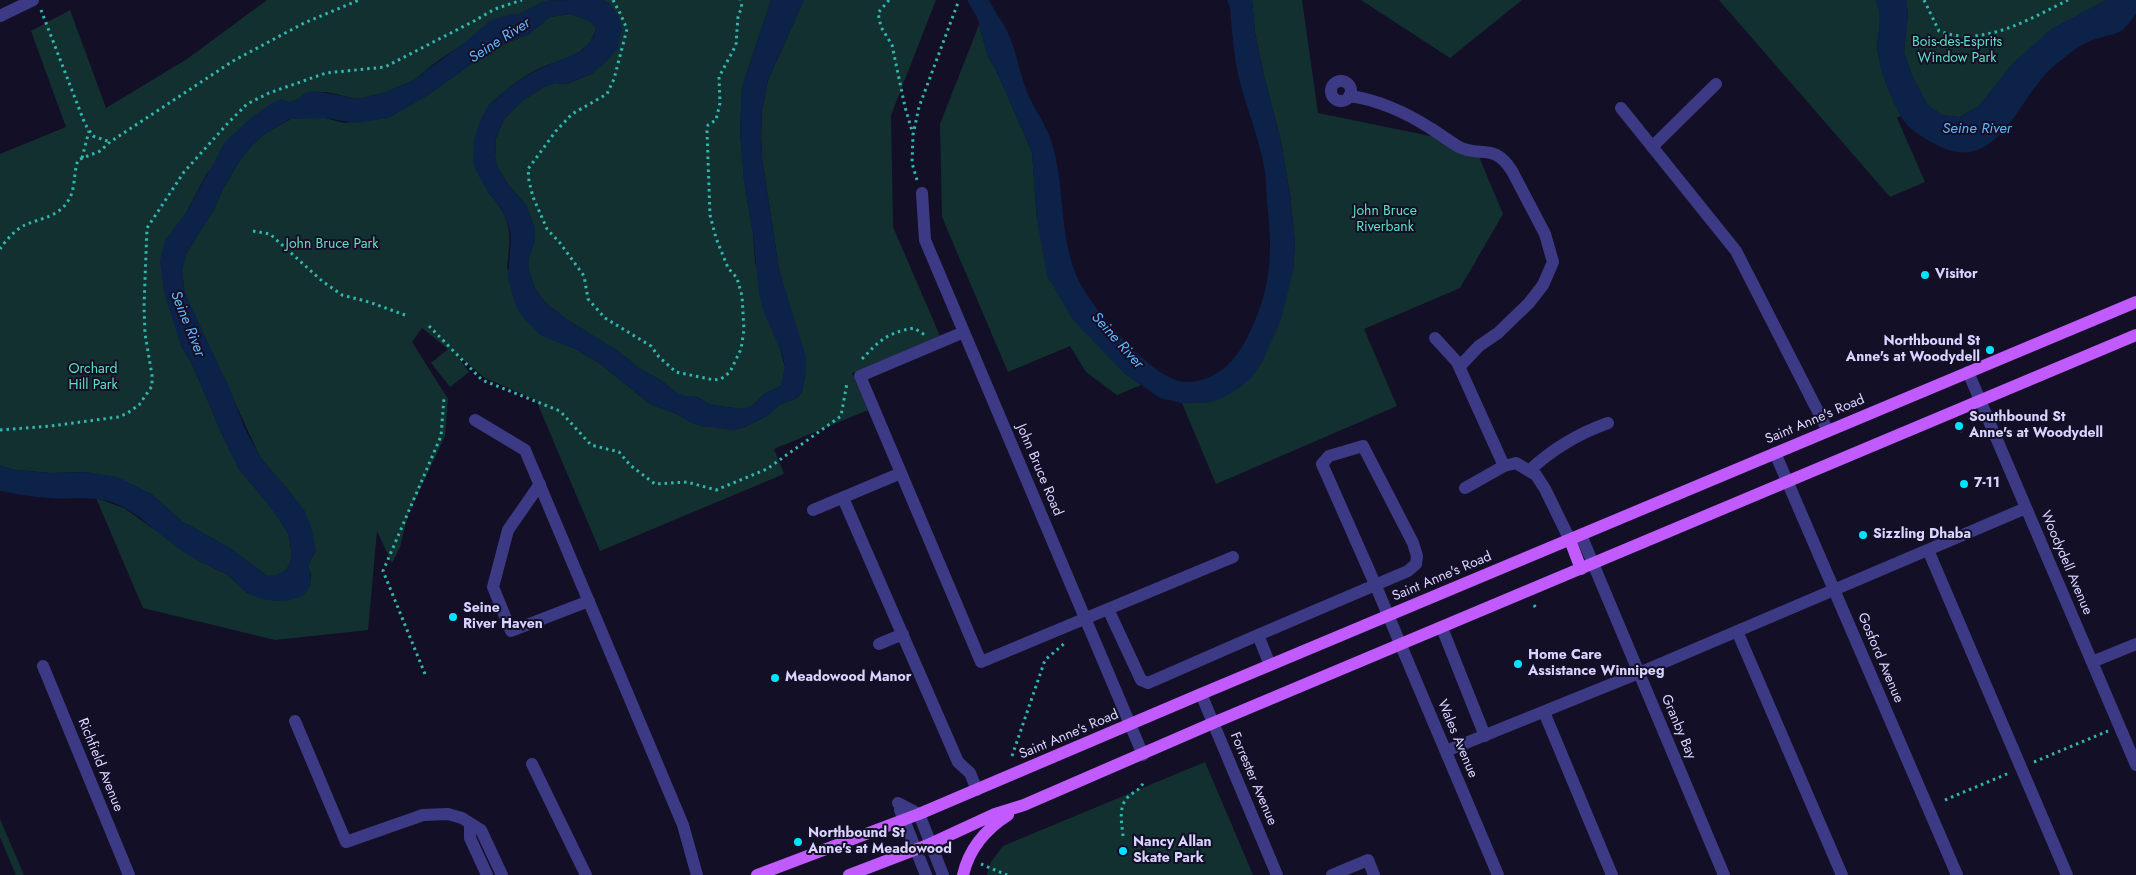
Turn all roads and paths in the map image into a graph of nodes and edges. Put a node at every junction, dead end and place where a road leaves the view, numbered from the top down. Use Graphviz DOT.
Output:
graph roads {
  1 [pos="359,0"];
  2 [pos="522,0"];
  3 [pos="613,0"];
  4 [pos="740,0"];
  5 [pos="889,0"];
  6 [pos="959,0"];
  7 [pos="1924,0"];
  8 [pos="2068,0"];
  9 [pos="37,4"];
  10 [pos="0,16"];
  11 [pos="1716,84"];
  12 [pos="1349,96"];
  13 [pos="1621,108"];
  14 [pos="89,130"];
  15 [pos="913,135"];
  16 [pos="110,142"];
  17 [pos="1652,147"];
  18 [pos="82,158"];
  19 [pos="922,193"];
  20 [pos="253,231"];
  21 [pos="0,249"];
  22 [pos="2136,302"];
  23 [pos="405,315"];
  24 [pos="429,326"];
  25 [pos="964,332"];
  26 [pos="2136,335"];
  27 [pos="1436,338"];
  28 [pos="938,343"];
  29 [pos="861,360"];
  30 [pos="1460,366"];
  31 [pos="1968,372"];
  32 [pos="848,381"];
  33 [pos="444,398"];
  34 [pos="1980,400"];
  35 [pos="475,420"];
  36 [pos="1608,423"];
  37 [pos="1959,426"];
  38 [pos="0,430"];
  39 [pos="1828,431"];
  40 [pos="1962,432"];
  41 [pos="1776,453"];
  42 [pos="1504,466"];
  43 [pos="1529,471"];
  44 [pos="901,473"];
  45 [pos="1787,482"];
  46 [pos="540,484"];
  47 [pos="1465,488"];
  48 [pos="843,498"];
  49 [pos="2026,508"];
  50 [pos="813,510"];
  51 [pos="1575,538"];
  52 [pos="1928,550"];
  53 [pos="1233,557"];
  54 [pos="1593,564"];
  55 [pos="1581,569"];
  56 [pos="1375,584"];
  57 [pos="1834,590"];
  58 [pos="589,602"];
  59 [pos="1534,605"];
  60 [pos="1108,609"];
  61 [pos="1537,610"];
  62 [pos="1388,616"];
  63 [pos="1085,618"];
  64 [pos="1442,628"];
  65 [pos="1737,631"];
  66 [pos="903,634"];
  67 [pos="1258,635"];
  68 [pos="1067,642"];
  69 [pos="879,644"];
  70 [pos="2136,644"];
  71 [pos="1401,645"];
  72 [pos="2092,662"];
  73 [pos="1270,665"];
  74 [pos="43,666"];
  75 [pos="1639,673"];
  76 [pos="425,674"];
  77 [pos="1201,694"];
  78 [pos="1544,712"];
  79 [pos="295,721"];
  80 [pos="1213,723"];
  81 [pos="1131,725"];
  82 [pos="2119,726"];
  83 [pos="1485,736"];
  84 [pos="1446,751"];
  85 [pos="1143,755"];
  86 [pos="1012,756"];
  87 [pos="532,764"];
  88 [pos="2136,765"];
  89 [pos="2021,768"];
  90 [pos="1144,781"];
  91 [pos="977,790"];
  92 [pos="1946,800"];
  93 [pos="1024,805"];
  94 [pos="919,814"];
  95 [pos="903,821"];
  96 [pos="470,824"];
  97 [pos="1124,836"];
  98 [pos="796,837"];
  99 [pos="798,842"];
  100 [pos="930,844"];
  101 [pos="915,850"];
  102 [pos="982,864"];
  103 [pos="129,875"];
  104 [pos="487,875"];
  105 [pos="502,875"];
  106 [pos="586,875"];
  107 [pos="697,875"];
  108 [pos="757,875"];
  109 [pos="849,875"];
  110 [pos="926,875"];
  111 [pos="943,875"];
  112 [pos="963,875"];
  113 [pos="1007,875"];
  114 [pos="1278,875"];
  115 [pos="1332,875"];
  116 [pos="1374,875"];
  117 [pos="1498,875"];
  118 [pos="1612,875"];
  119 [pos="1724,875"];
  120 [pos="1842,875"];
  121 [pos="1957,875"];
  122 [pos="2067,875"];
  1 -- 16 [label="path"];
  2 -- 38 [label="path"];
  3 -- 4 [label="path"];
  5 -- 15 [label="path"];
  6 -- 15 [label="path"];
  7 -- 8 [label="path"];
  9 -- 10 [label="street"];
  9 -- 14 [label="path"];
  11 -- 17 [label="street"];
  12 -- 30 [label="street"];
  13 -- 17 [label="street"];
  14 -- 16 [label="path"];
  14 -- 18 [label="path"];
  15 -- 19 [label="path"];
  16 -- 18 [label="path"];
  17 -- 39 [label="street"];
  18 -- 21 [label="path"];
  19 -- 25 [label="street, John Bruce Road"];
  20 -- 23 [label="path"];
  22 -- 31 [label="main road, Saint Anne's Road"];
  24 -- 32 [label="path"];
  25 -- 28 [label="street"];
  25 -- 63 [label="street, John Bruce Road"];
  26 -- 34 [label="main road"];
  27 -- 30 [label="street"];
  28 -- 29 [label="path"];
  28 -- 44 [label="street"];
  30 -- 42 [label="street"];
  31 -- 34 [label="street, Woodydell Avenue"];
  31 -- 39 [label="main road, Saint Anne's Road"];
  33 -- 76 [label="path"];
  34 -- 45 [label="main road"];
  34 -- 49 [label="street, Woodydell Avenue"];
  35 -- 46 [label="street"];
  36 -- 43 [label="street"];
  37 -- 40 [label="path"];
  39 -- 41 [label="main road, Saint Anne's Road"];
  41 -- 45 [label="street, Gosford Avenue"];
  41 -- 51 [label="main road, Saint Anne's Road"];
  42 -- 43 [label="street"];
  42 -- 47 [label="street"];
  43 -- 51 [label="street, Granby Bay"];
  44 -- 48 [label="street"];
  44 -- 63 [label="street"];
  45 -- 54 [label="main road"];
  45 -- 57 [label="street, Gosford Avenue"];
  46 -- 58 [label="street"];
  46 -- 58 [label="street"];
  48 -- 50 [label="street"];
  48 -- 66 [label="street"];
  49 -- 52 [label="street"];
  49 -- 72 [label="street, Woodydell Avenue"];
  51 -- 54 [label="street, Granby Bay"];
  51 -- 55 [label="main road"];
  51 -- 62 [label="main road, Saint Anne's Road"];
  52 -- 57 [label="street"];
  52 -- 89 [label="street"];
  53 -- 60 [label="street"];
  54 -- 55 [label="main road"];
  54 -- 75 [label="street, Granby Bay"];
  55 -- 64 [label="main road"];
  56 -- 56 [label="street"];
  56 -- 62 [label="street, Wales Avenue"];
  56 -- 67 [label="street"];
  57 -- 65 [label="street"];
  57 -- 121 [label="street, Gosford Avenue"];
  58 -- 107 [label="street"];
  59 -- 61 [label="path"];
  60 -- 63 [label="street"];
  60 -- 67 [label="street"];
  62 -- 71 [label="street, Wales Avenue"];
  62 -- 73 [label="main road, Saint Anne's Road"];
  63 -- 81 [label="street, John Bruce Road"];
  64 -- 71 [label="main road"];
  64 -- 83 [label="street"];
  65 -- 75 [label="street"];
  65 -- 120 [label="street"];
  66 -- 69 [label="street"];
  66 -- 91 [label="street"];
  67 -- 73 [label="street"];
  68 -- 86 [label="path"];
  70 -- 72 [label="street"];
  71 -- 80 [label="main road"];
  71 -- 84 [label="street, Wales Avenue"];
  72 -- 82 [label="street, Woodydell Avenue"];
  73 -- 77 [label="main road, Saint Anne's Road"];
  74 -- 103 [label="street, Richfield Avenue"];
  75 -- 78 [label="street"];
  75 -- 119 [label="street, Granby Bay"];
  77 -- 80 [label="street, Forrester Avenue"];
  77 -- 81 [label="main road, Saint Anne's Road"];
  78 -- 83 [label="street"];
  78 -- 118 [label="street"];
  79 -- 96 [label="street"];
  80 -- 85 [label="main road"];
  80 -- 114 [label="street, Forrester Avenue"];
  81 -- 85 [label="street, John Bruce Road"];
  81 -- 91 [label="main road, Saint Anne's Road"];
  82 -- 88 [label="street, Woodydell Avenue"];
  82 -- 89 [label="path"];
  83 -- 84 [label="street"];
  84 -- 117 [label="street, Wales Avenue"];
  85 -- 93 [label="main road"];
  87 -- 106 [label="street"];
  89 -- 92 [label="path"];
  89 -- 122 [label="street"];
  90 -- 97 [label="path"];
  91 -- 94 [label="main road, Saint Anne's Road"];
  93 -- 100 [label="main road"];
  93 -- 112 [label="main road"];
  94 -- 95 [label="main road, Saint Anne's Road"];
  94 -- 95 [label="street"];
  94 -- 100 [label="street"];
  95 -- 101 [label="street"];
  95 -- 108 [label="main road, Saint Anne's Road"];
  96 -- 104 [label="street"];
  96 -- 105 [label="street"];
  98 -- 99 [label="path"];
  100 -- 101 [label="main road"];
  100 -- 111 [label="street"];
  101 -- 109 [label="main road"];
  101 -- 110 [label="street"];
  102 -- 113 [label="path"];
  115 -- 116 [label="street"];
}
